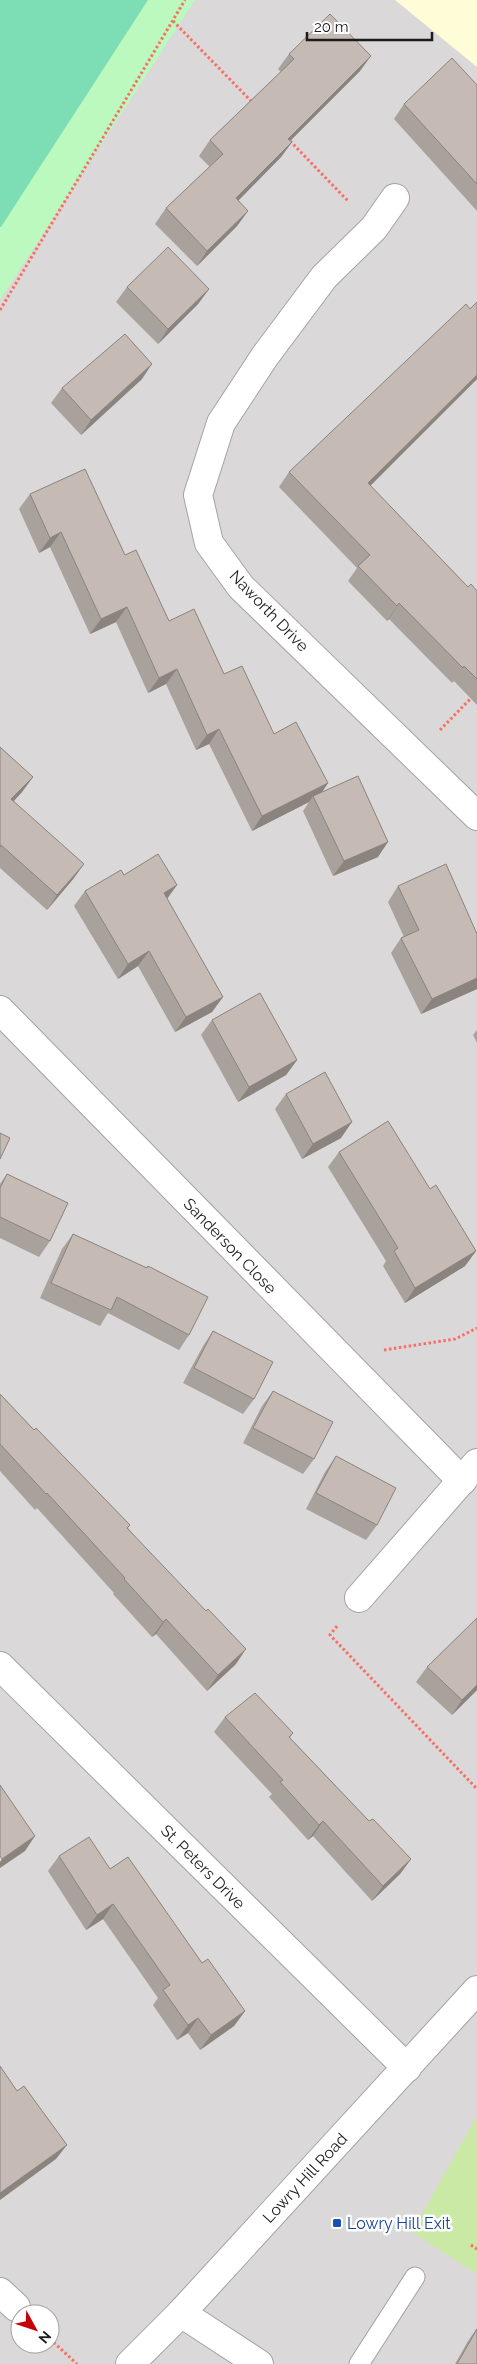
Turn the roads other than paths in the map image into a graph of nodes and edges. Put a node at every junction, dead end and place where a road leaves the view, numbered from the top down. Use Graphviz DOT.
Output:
graph roads {
  1 [pos="396,198"];
  2 [pos="477,816"];
  3 [pos="0,1010"];
  4 [pos="469,1472"];
  5 [pos="359,1598"];
  6 [pos="0,1666"];
  7 [pos="477,1990"];
  8 [pos="406,2068"];
  9 [pos="415,2277"];
  10 [pos="181,2313"];
  11 [pos="130,2364"];
  12 [pos="259,2364"];
  13 [pos="359,2364"];
  1 -- 2 [label="street, Naworth Drive"];
  3 -- 4 [label="street, Sanderson Close"];
  4 -- 5 [label="street, Sanderson Close"];
  6 -- 8 [label="street, St. Peters Drive"];
  7 -- 8 [label="street, Lowry Hill Road"];
  8 -- 10 [label="street, Lowry Hill Road"];
  9 -- 13 [label="lane"];
  10 -- 11 [label="street, Lowry Hill Road"];
  10 -- 12 [label="street"];
}
